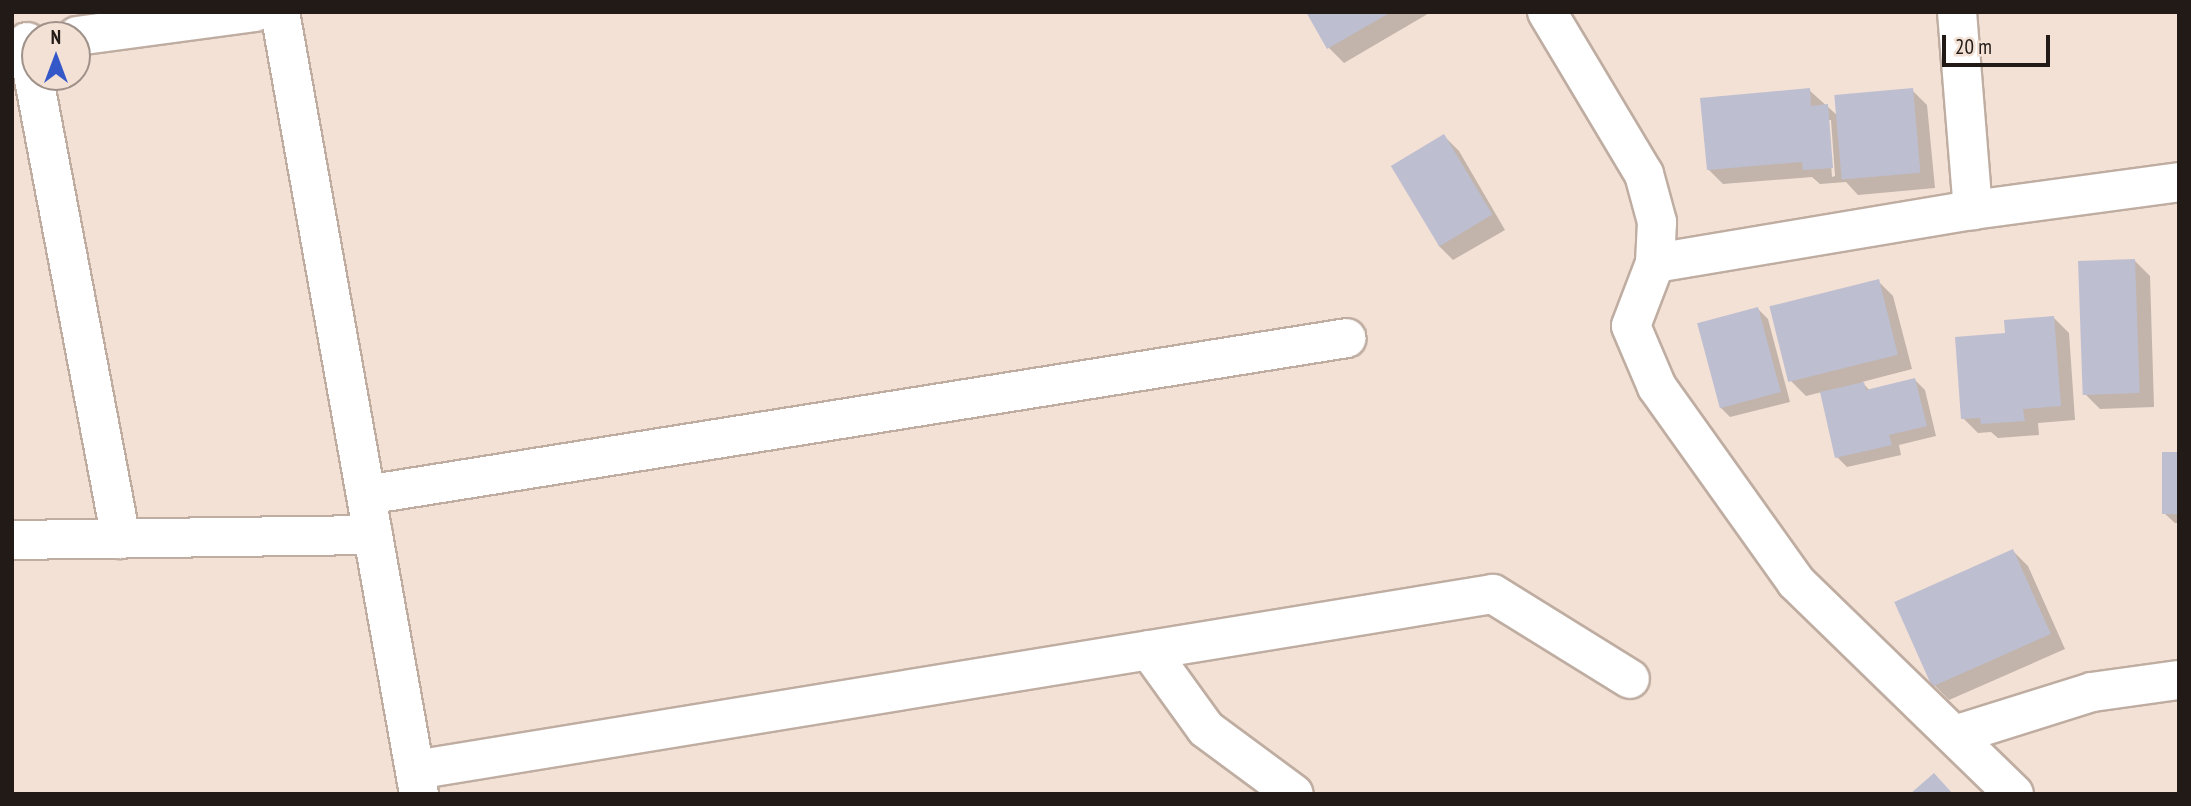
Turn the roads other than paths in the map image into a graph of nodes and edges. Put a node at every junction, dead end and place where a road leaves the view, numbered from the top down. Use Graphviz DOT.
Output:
graph roads {
  1 [pos="255,12"];
  2 [pos="280,12"];
  3 [pos="1546,12"];
  4 [pos="1957,12"];
  5 [pos="91,34"];
  6 [pos="34,91"];
  7 [pos="2179,183"];
  8 [pos="1973,210"];
  9 [pos="1657,222"];
  10 [pos="1702,256"];
  11 [pos="1655,263"];
  12 [pos="1347,338"];
  13 [pos="366,495"];
  14 [pos="373,535"];
  15 [pos="121,539"];
  16 [pos="12,540"];
  17 [pos="1149,650"];
  18 [pos="1630,679"];
  19 [pos="2179,680"];
  20 [pos="1955,735"];
  21 [pos="417,782"];
  22 [pos="1294,794"];
  23 [pos="2014,794"];
  1 -- 5 [label="street"];
  2 -- 13 [label="street"];
  3 -- 9 [label="street"];
  4 -- 8 [label="street"];
  6 -- 15 [label="street"];
  7 -- 8 [label="street"];
  8 -- 10 [label="street"];
  9 -- 10 [label="street"];
  9 -- 11 [label="street"];
  10 -- 11 [label="street"];
  11 -- 20 [label="street"];
  12 -- 13 [label="street"];
  13 -- 14 [label="street"];
  14 -- 15 [label="street"];
  14 -- 21 [label="street"];
  15 -- 16 [label="street"];
  17 -- 18 [label="street"];
  17 -- 21 [label="street"];
  17 -- 22 [label="street"];
  19 -- 20 [label="street"];
  20 -- 23 [label="street"];
}
